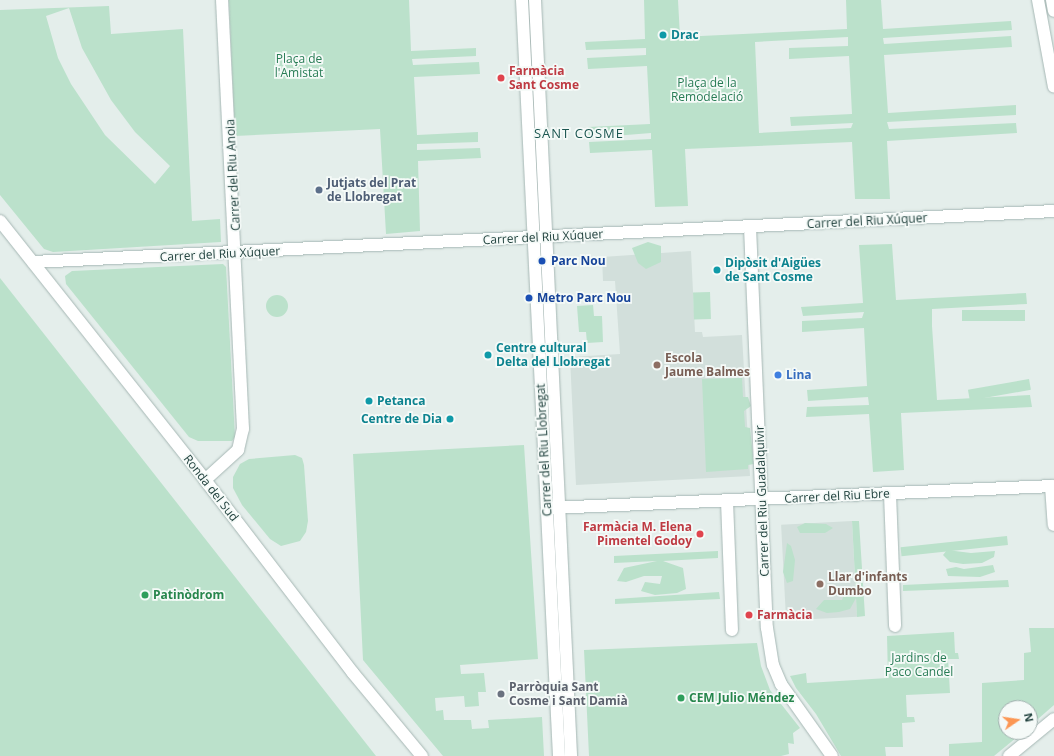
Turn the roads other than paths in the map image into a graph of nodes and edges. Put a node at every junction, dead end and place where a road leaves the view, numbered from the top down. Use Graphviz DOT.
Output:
graph roads {
  1 [pos="222,0"];
  2 [pos="522,0"];
  3 [pos="535,0"];
  4 [pos="1038,0"];
  5 [pos="1052,0"];
  6 [pos="1054,12"];
  7 [pos="1054,87"];
  8 [pos="1054,211"];
  9 [pos="0,221"];
  10 [pos="750,227"];
  11 [pos="546,236"];
  12 [pos="533,237"];
  13 [pos="236,254"];
  14 [pos="33,262"];
  15 [pos="205,480"];
  16 [pos="1052,486"];
  17 [pos="890,494"];
  18 [pos="762,500"];
  19 [pos="727,501"];
  20 [pos="553,508"];
  21 [pos="1054,525"];
  22 [pos="895,626"];
  23 [pos="732,630"];
  24 [pos="1054,719"];
  25 [pos="422,756"];
  26 [pos="559,756"];
  27 [pos="571,756"];
  28 [pos="832,756"];
  29 [pos="1009,756"];
  1 -- 13 [label="street, Carrer del Riu Anoia"];
  2 -- 12 [label="street, Carrer del Riu Llobregat"];
  3 -- 11 [label="street, Carrer del Riu Llobregat"];
  4 -- 7 [label="street"];
  5 -- 6 [label="street"];
  8 -- 10 [label="street, Carrer del Riu Xúquer"];
  9 -- 14 [label="street, Ronda del Sud"];
  10 -- 11 [label="street, Carrer del Riu Xúquer"];
  10 -- 18 [label="street, Carrer del Riu Guadalquivir"];
  11 -- 12 [label="street, Carrer del Riu Xúquer"];
  11 -- 20 [label="street, Carrer del Riu Llobregat"];
  12 -- 13 [label="street, Carrer del Riu Xúquer"];
  12 -- 20 [label="street, Carrer del Riu Llobregat"];
  13 -- 14 [label="street, Carrer del Riu Xúquer"];
  13 -- 15 [label="street, Carrer del Riu Anoia"];
  14 -- 15 [label="street, Ronda del Sud"];
  15 -- 25 [label="street, Ronda del Sud"];
  16 -- 17 [label="street, Carrer del Riu Ebre"];
  16 -- 21 [label="street"];
  17 -- 18 [label="street, Carrer del Riu Ebre"];
  17 -- 22 [label="street"];
  18 -- 19 [label="street, Carrer del Riu Ebre"];
  18 -- 28 [label="street, Carrer del Riu Guadalquivir"];
  19 -- 20 [label="street, Carrer del Riu Ebre"];
  19 -- 23 [label="street"];
  20 -- 26 [label="street, Carrer del Riu Llobregat"];
  20 -- 27 [label="street, Carrer del Riu Llobregat"];
  24 -- 29 [label="street"];
}
